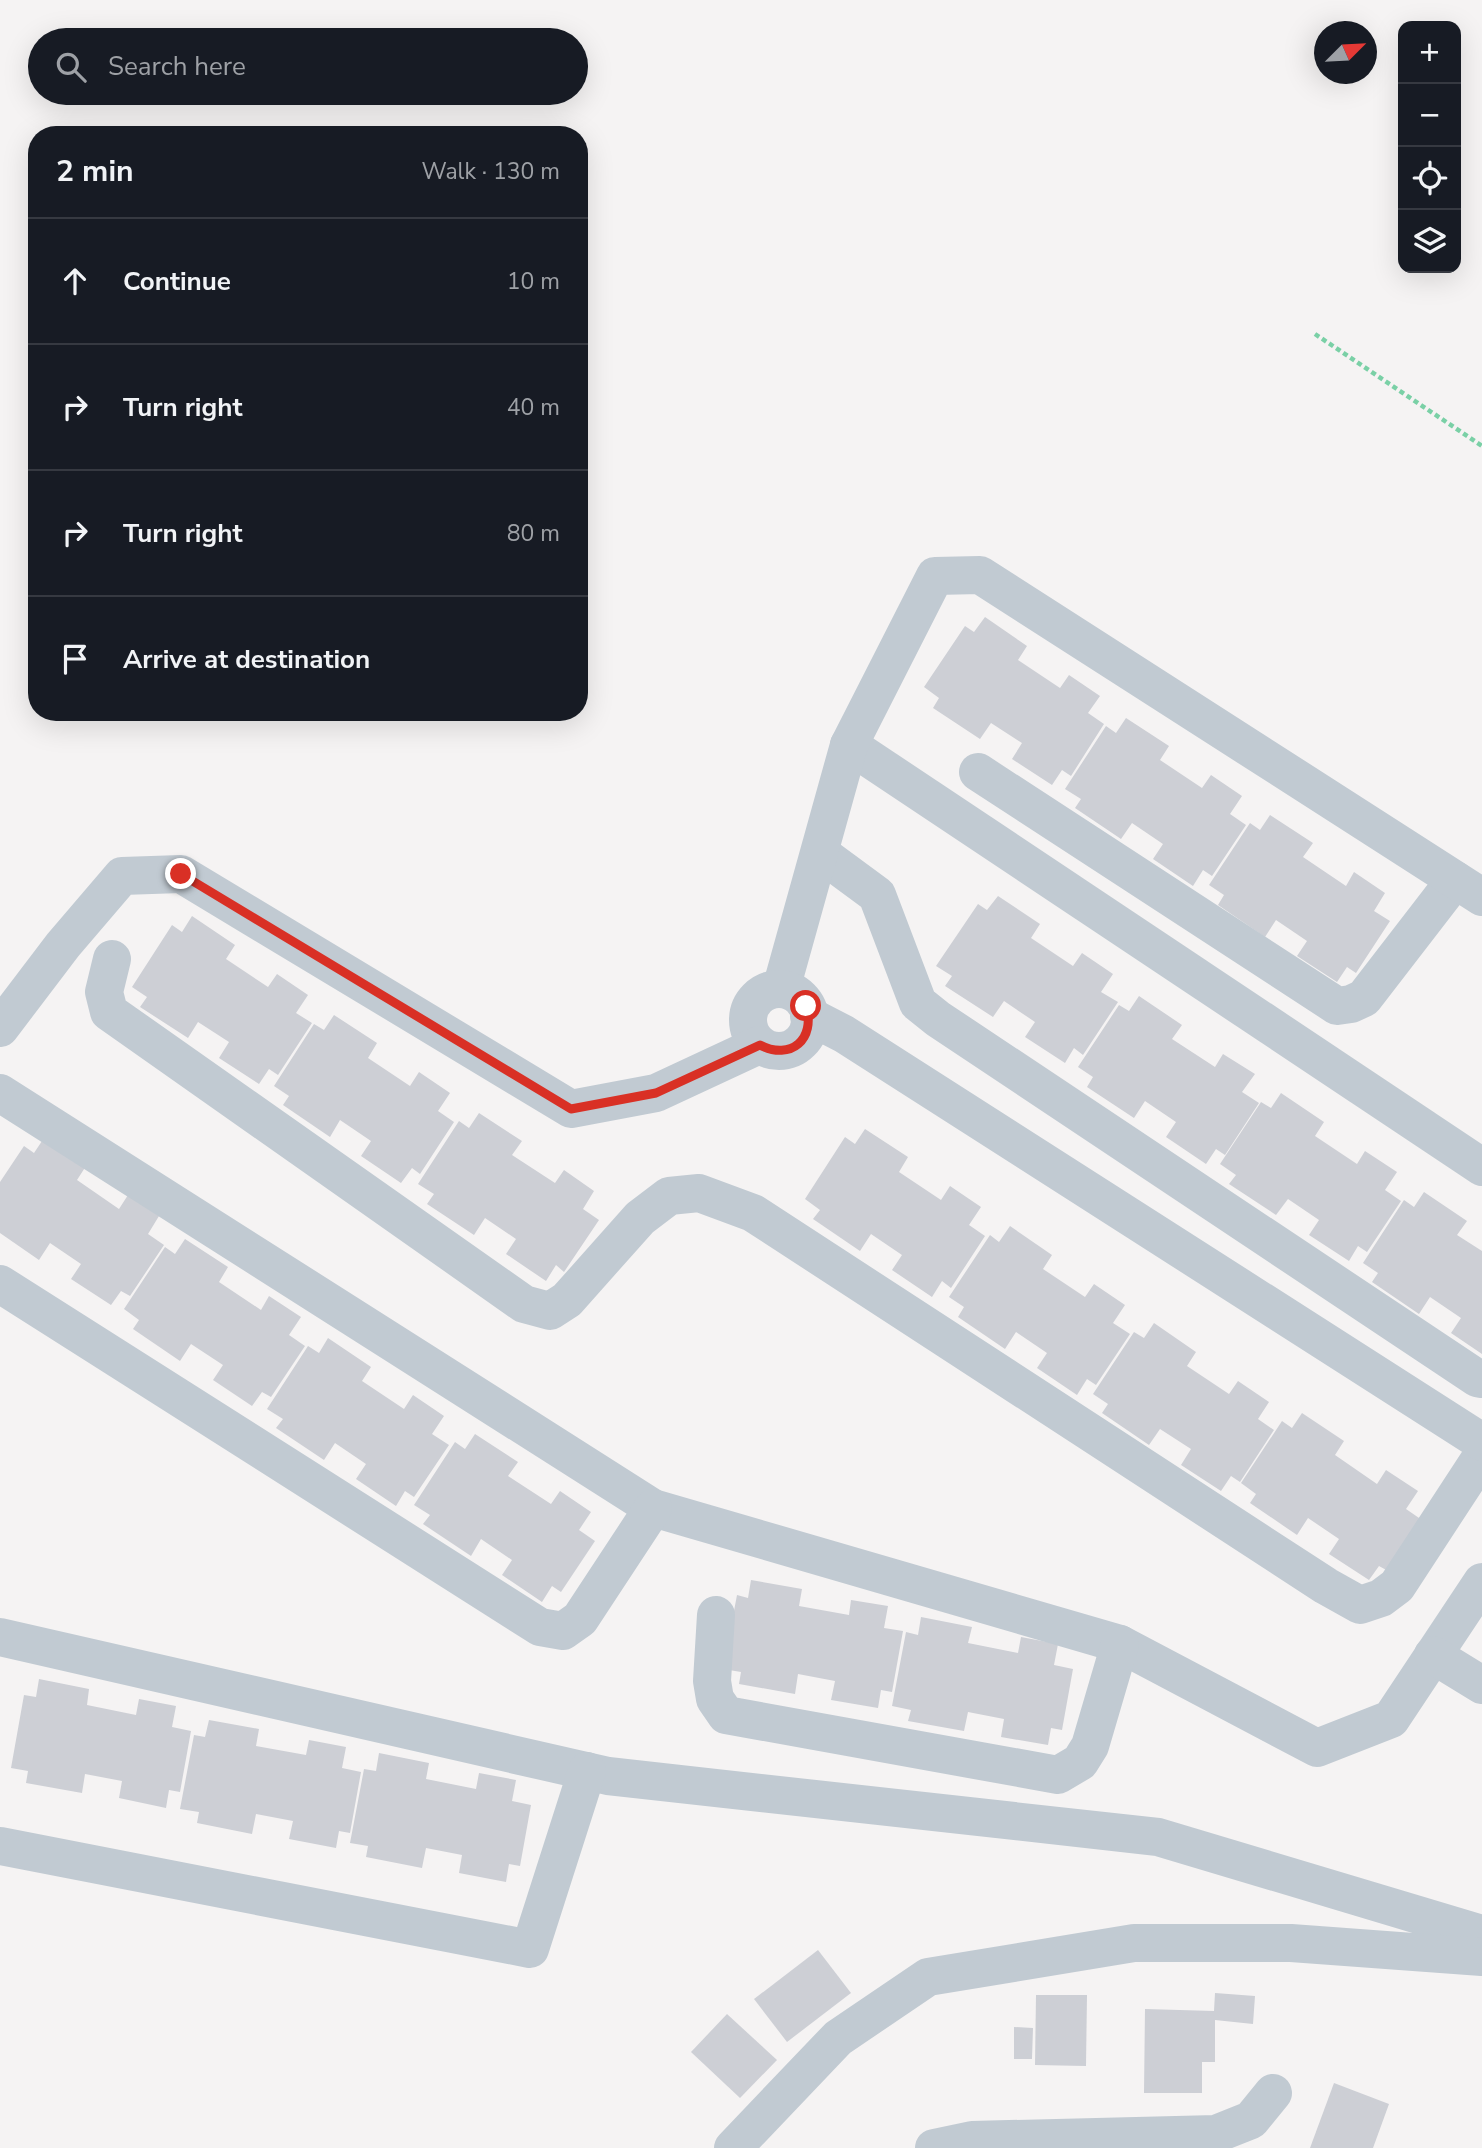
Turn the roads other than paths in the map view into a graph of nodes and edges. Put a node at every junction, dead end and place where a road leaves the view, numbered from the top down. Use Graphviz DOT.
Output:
graph roads {
  1 [pos="849,744"];
  2 [pos="978,772"];
  3 [pos="820,853"];
  4 [pos="1469,889"];
  5 [pos="111,959"];
  6 [pos="781,989"];
  7 [pos="809,1016"];
  8 [pos="0,1028"];
  9 [pos="760,1045"];
  10 [pos="0,1093"];
  11 [pos="1482,1167"];
  12 [pos="0,1284"];
  13 [pos="1482,1379"];
  14 [pos="1482,1442"];
  15 [pos="1482,1456"];
  16 [pos="653,1508"];
  17 [pos="1482,1582"];
  18 [pos="716,1615"];
  19 [pos="0,1637"];
  20 [pos="1120,1644"];
  21 [pos="1433,1655"];
  22 [pos="1482,1685"];
  23 [pos="587,1771"];
  24 [pos="0,1846"];
  25 [pos="1482,1934"];
  26 [pos="1482,1957"];
  27 [pos="1273,2093"];
  28 [pos="733,2148"];
  29 [pos="934,2148"];
  1 -- 3 [label="street"];
  1 -- 4 [label="street"];
  1 -- 11 [label="street"];
  2 -- 4 [label="street"];
  3 -- 6 [label="street"];
  3 -- 13 [label="street"];
  5 -- 15 [label="street"];
  6 -- 7 [label="street"];
  6 -- 9 [label="street"];
  7 -- 9 [label="street"];
  7 -- 14 [label="street"];
  8 -- 9 [label="street"];
  10 -- 16 [label="street"];
  12 -- 16 [label="street"];
  16 -- 20 [label="street"];
  17 -- 21 [label="street"];
  18 -- 20 [label="street"];
  19 -- 23 [label="street"];
  20 -- 21 [label="street"];
  21 -- 22 [label="street"];
  23 -- 24 [label="street"];
  23 -- 25 [label="street"];
  26 -- 28 [label="street"];
  27 -- 29 [label="street"];
}
